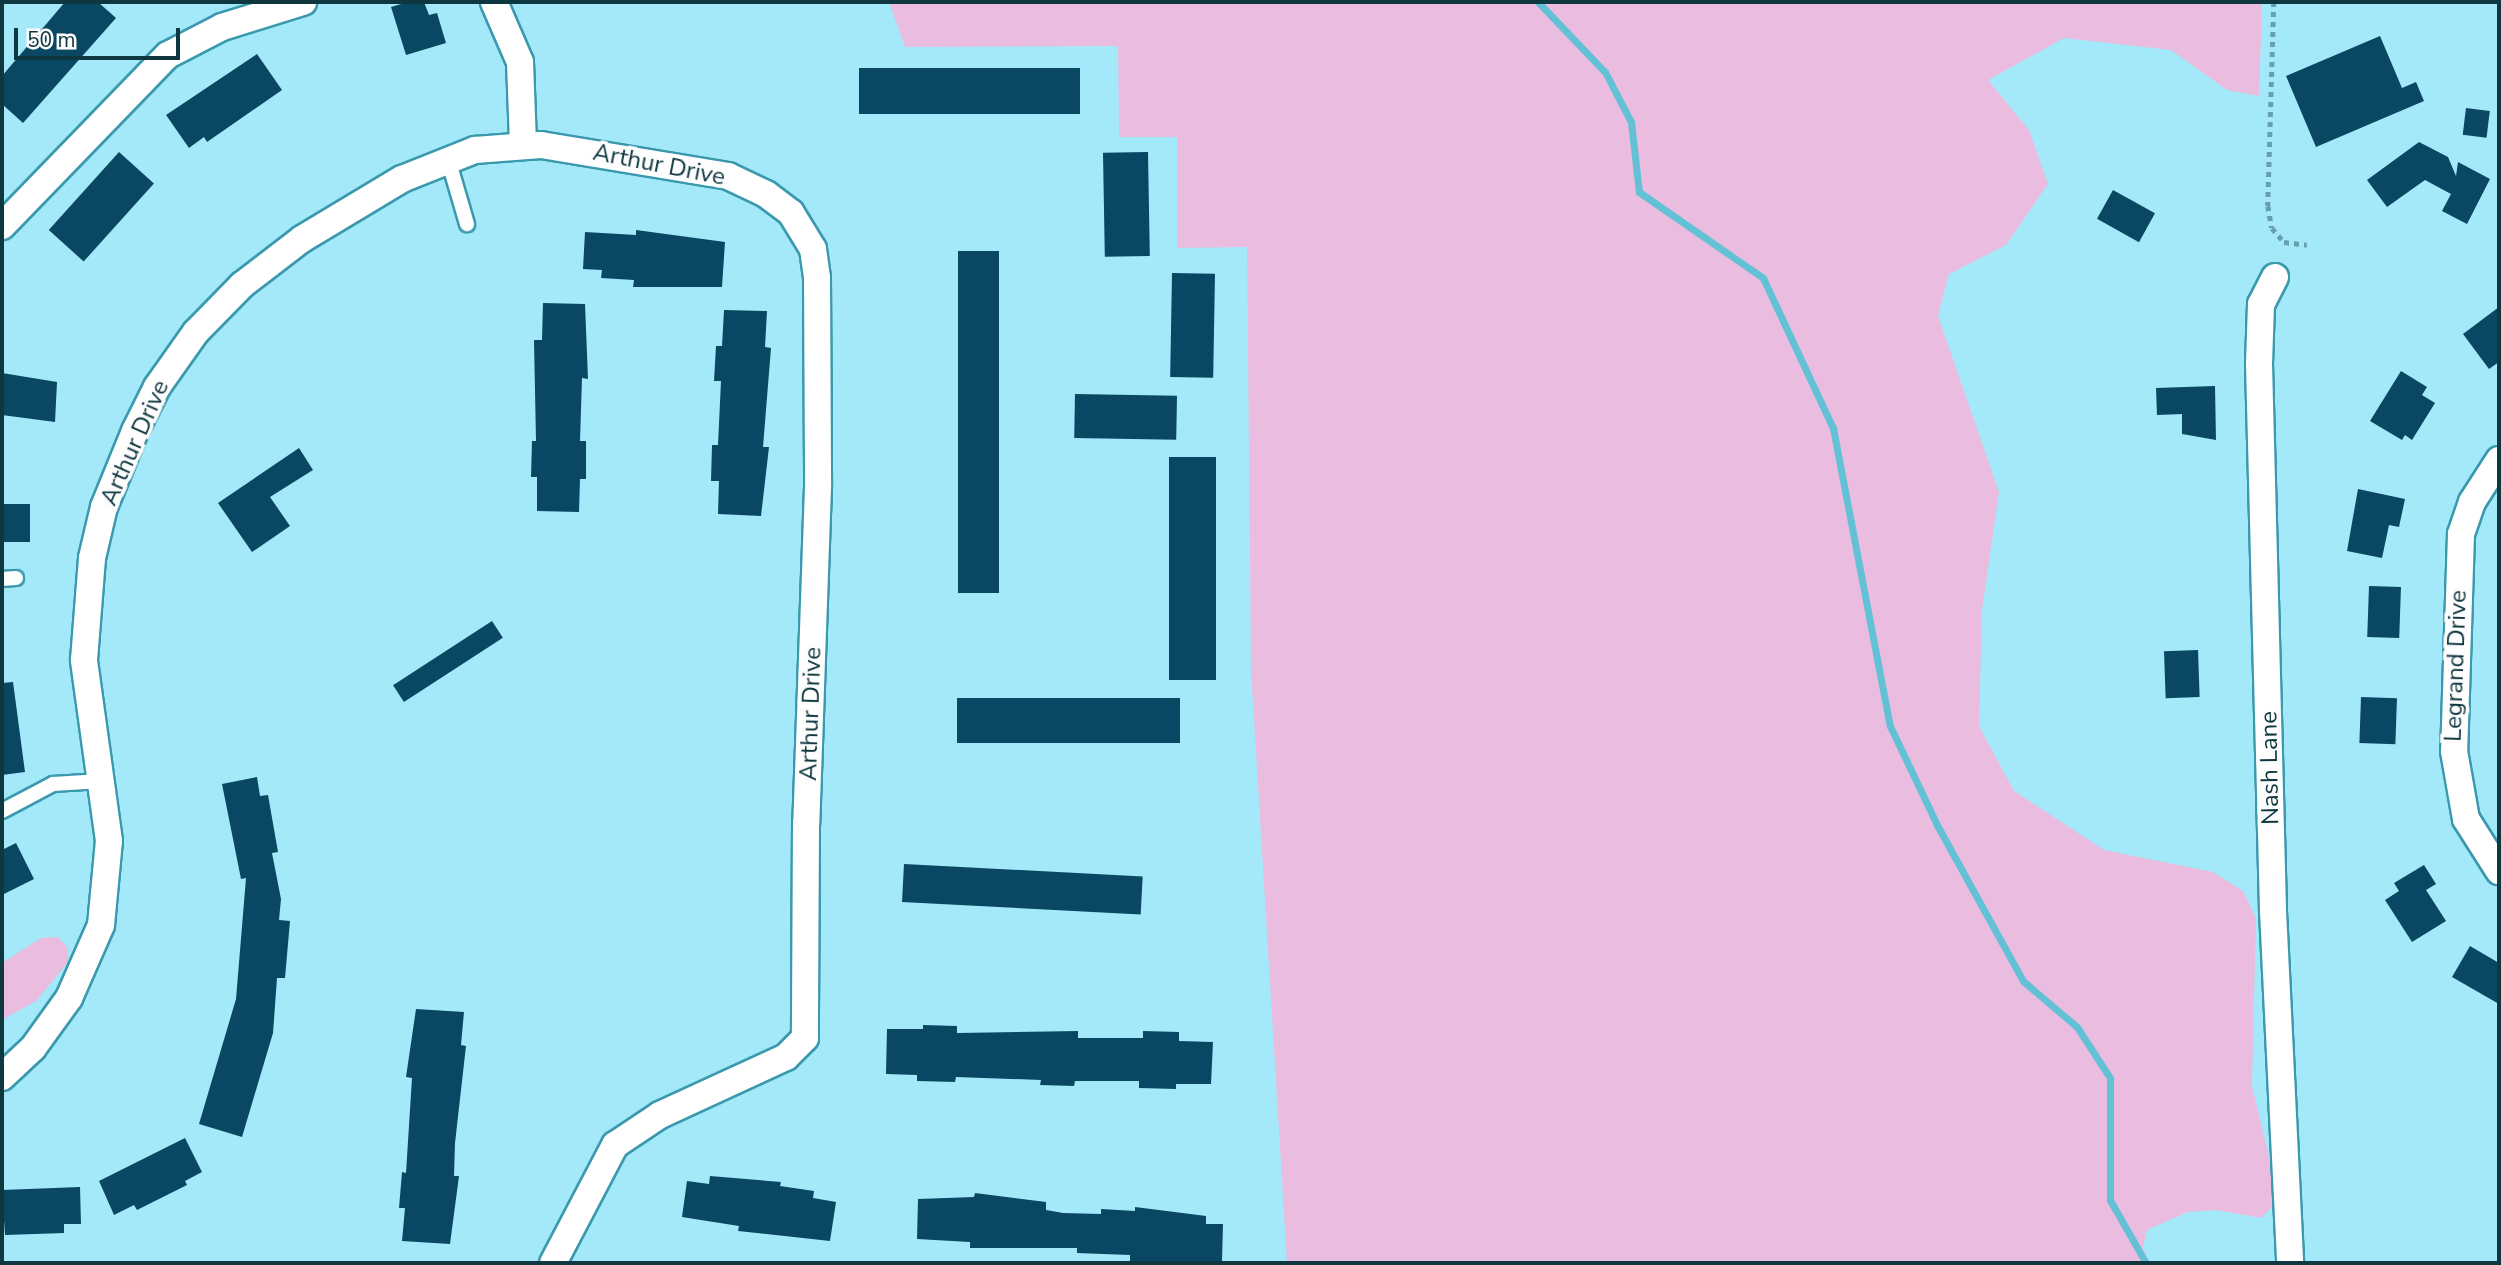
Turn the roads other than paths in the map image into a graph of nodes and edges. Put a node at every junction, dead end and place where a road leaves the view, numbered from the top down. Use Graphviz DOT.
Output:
graph roads {
  1 [pos="303,2"];
  2 [pos="494,2"];
  3 [pos="523,144"];
  4 [pos="448,159"];
  5 [pos="467,223"];
  6 [pos="2,226"];
  7 [pos="2275,277"];
  8 [pos="2499,460"];
  9 [pos="101,781"];
  10 [pos="2,811"];
  11 [pos="2499,871"];
  12 [pos="2,1077"];
  13 [pos="553,1263"];
  14 [pos="2290,1263"];
  1 -- 6 [label="street"];
  2 -- 3 [label="street"];
  3 -- 4 [label="street, Arthur Drive"];
  3 -- 13 [label="street, Arthur Drive"];
  4 -- 5 [label="lane"];
  4 -- 9 [label="street, Arthur Drive"];
  7 -- 14 [label="street, Nash Lane"];
  8 -- 11 [label="street, Legrand Drive"];
  9 -- 10 [label="lane"];
  9 -- 12 [label="street, Arthur Drive"];
}
